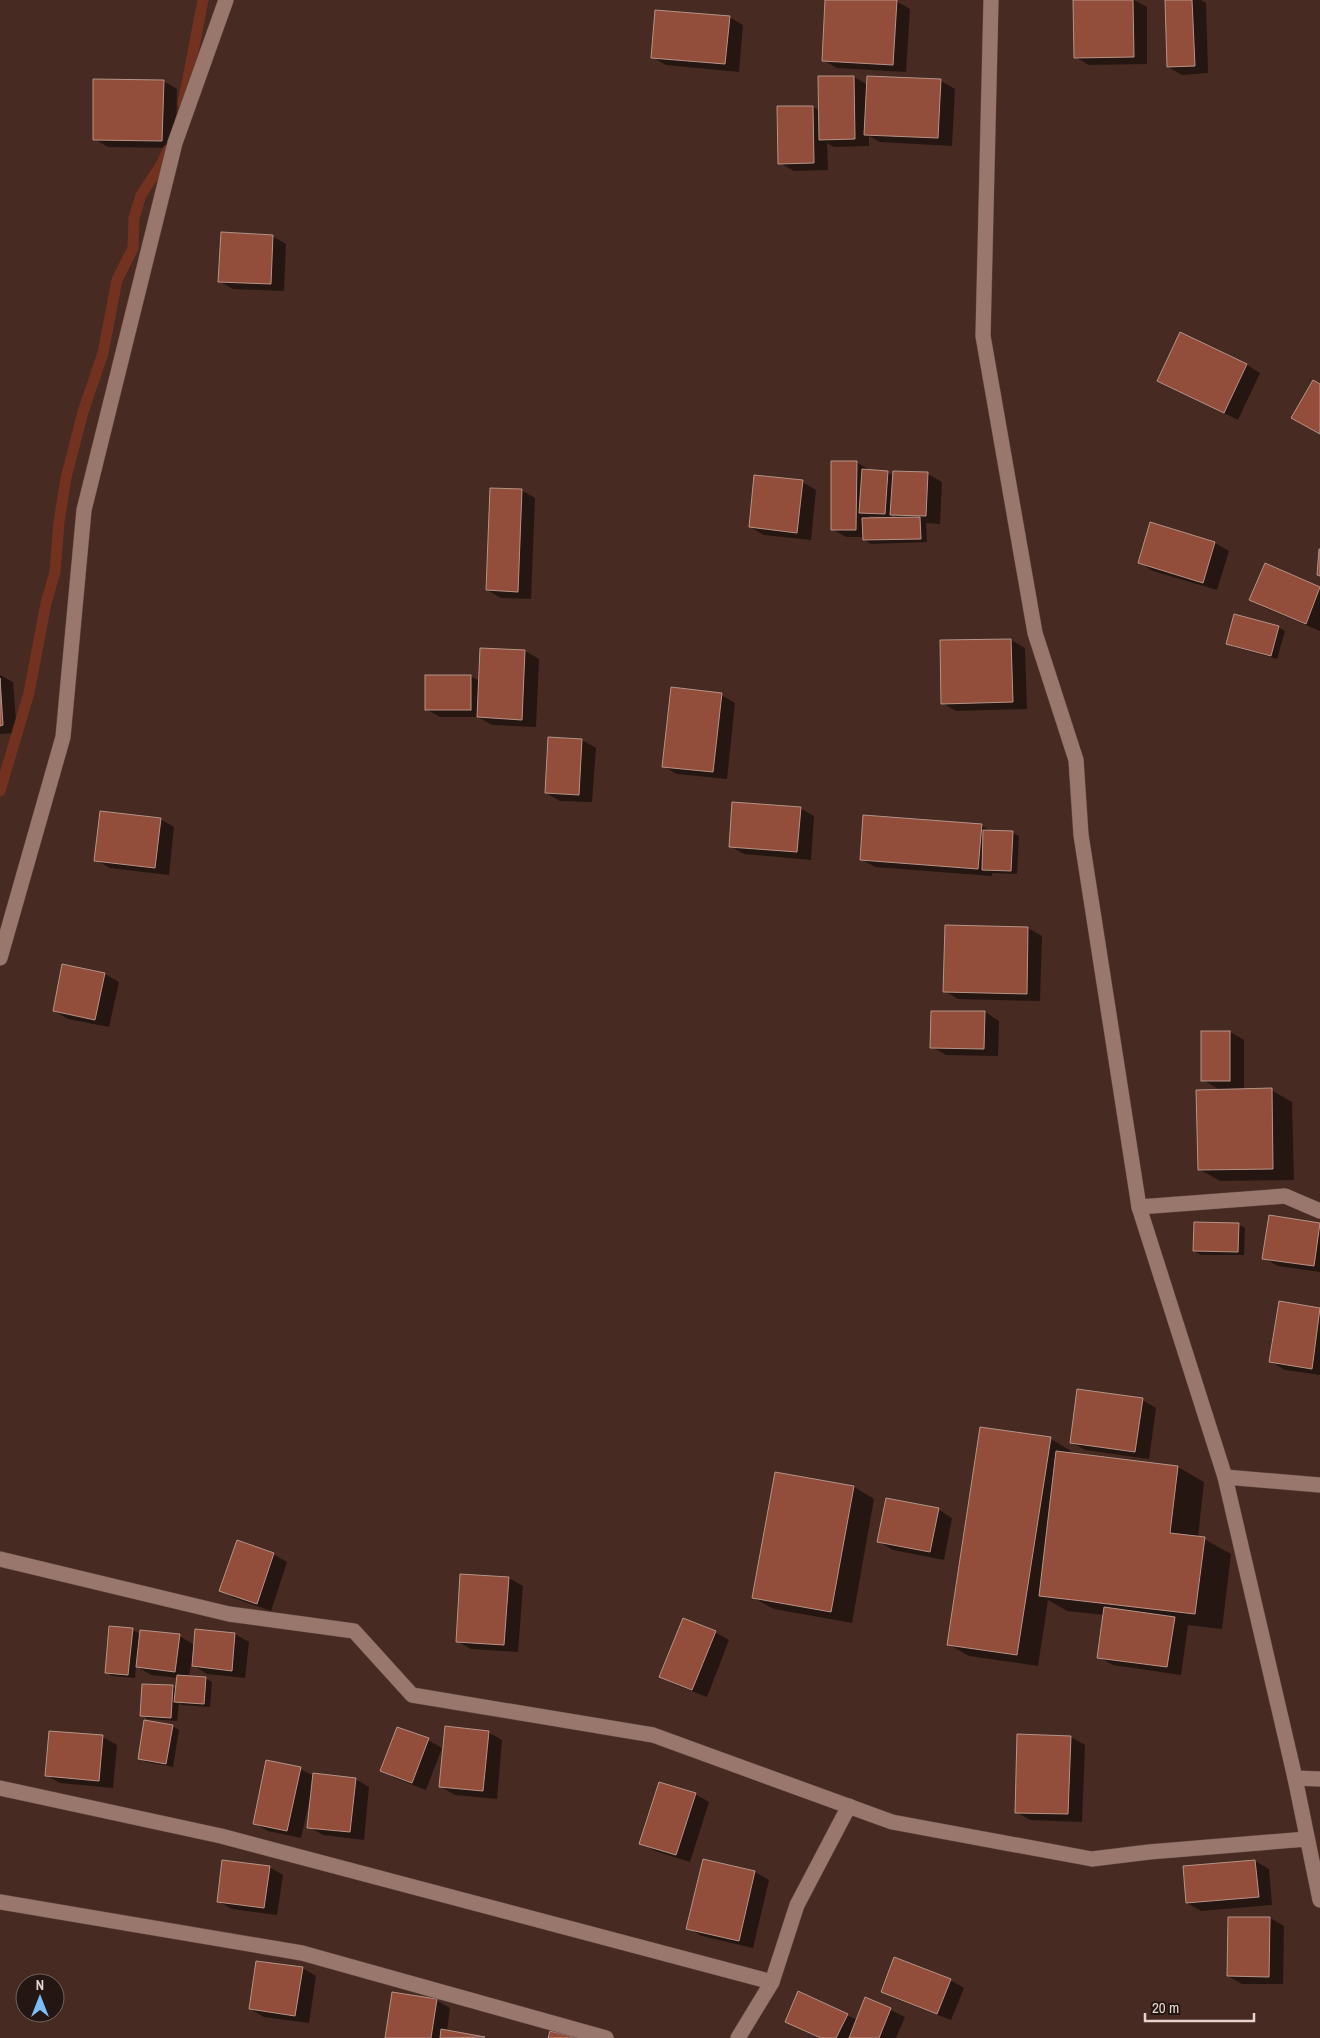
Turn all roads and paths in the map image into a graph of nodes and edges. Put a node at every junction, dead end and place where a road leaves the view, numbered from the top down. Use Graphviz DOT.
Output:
graph roads {
  1 [pos="226,0"];
  2 [pos="991,0"];
  3 [pos="0,958"];
  4 [pos="1139,1208"];
  5 [pos="1320,1211"];
  6 [pos="1224,1477"];
  7 [pos="1320,1485"];
  8 [pos="0,1559"];
  9 [pos="1295,1778"];
  10 [pos="1320,1779"];
  11 [pos="0,1788"];
  12 [pos="849,1806"];
  13 [pos="1307,1839"];
  14 [pos="1320,1900"];
  15 [pos="0,1902"];
  16 [pos="772,1982"];
  17 [pos="606,2038"];
  18 [pos="738,2038"];
  1 -- 3 [label="street"];
  2 -- 4 [label="street"];
  4 -- 5 [label="street"];
  4 -- 6 [label="street"];
  6 -- 7 [label="street"];
  6 -- 9 [label="street"];
  8 -- 12 [label="street"];
  9 -- 10 [label="street"];
  9 -- 13 [label="street"];
  11 -- 16 [label="street"];
  12 -- 13 [label="street"];
  12 -- 16 [label="street"];
  13 -- 14 [label="street"];
  15 -- 17 [label="street"];
  16 -- 18 [label="street"];
}
